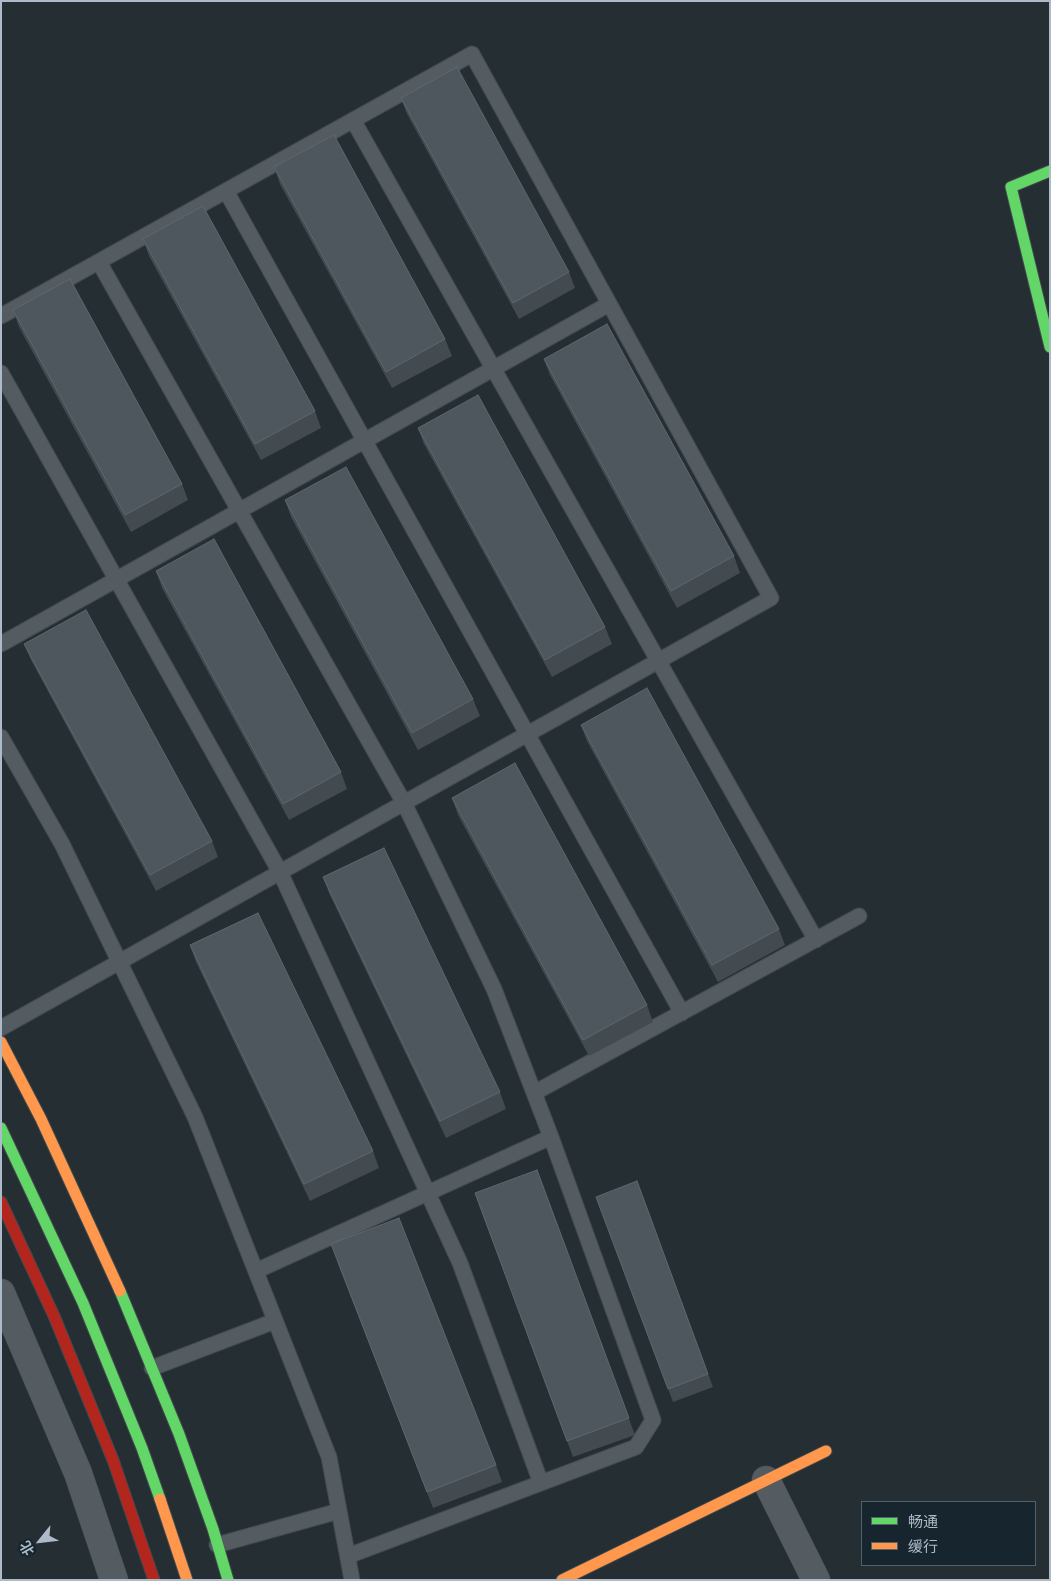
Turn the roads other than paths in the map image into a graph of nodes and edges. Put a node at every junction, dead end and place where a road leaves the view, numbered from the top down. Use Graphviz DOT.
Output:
graph roads {
  1 [pos="353,120"];
  2 [pos="1050,171"];
  3 [pos="226,191"];
  4 [pos="98,262"];
  5 [pos="609,304"];
  6 [pos="1,316"];
  7 [pos="1050,347"];
  8 [pos="494,368"];
  9 [pos="1,373"];
  10 [pos="365,440"];
  11 [pos="239,511"];
  12 [pos="116,579"];
  13 [pos="1,644"];
  14 [pos="659,661"];
  15 [pos="528,734"];
  16 [pos="1,737"];
  17 [pos="404,803"];
  18 [pos="280,872"];
  19 [pos="859,916"];
  20 [pos="816,940"];
  21 [pos="119,962"];
  22 [pos="682,1013"];
  23 [pos="1,1028"];
  24 [pos="1,1042"];
  25 [pos="534,1093"];
  26 [pos="1,1128"];
  27 [pos="551,1137"];
  28 [pos="428,1193"];
  29 [pos="1,1202"];
  30 [pos="256,1271"];
  31 [pos="1,1293"];
  32 [pos="276,1320"];
  33 [pos="152,1368"];
  34 [pos="826,1451"];
  35 [pos="766,1480"];
  36 [pos="541,1483"];
  37 [pos="339,1511"];
  38 [pos="217,1545"];
  39 [pos="348,1556"];
  40 [pos="114,1580"];
  41 [pos="154,1580"];
  42 [pos="187,1580"];
  43 [pos="228,1580"];
  44 [pos="352,1580"];
  45 [pos="562,1580"];
  46 [pos="816,1580"];
  1 -- 3 [label="lane"];
  1 -- 5 [label="lane"];
  1 -- 8 [label="lane"];
  2 -- 7 [label="main road"];
  3 -- 4 [label="lane"];
  3 -- 10 [label="lane"];
  4 -- 6 [label="lane"];
  4 -- 11 [label="lane"];
  5 -- 8 [label="lane"];
  5 -- 14 [label="lane"];
  8 -- 10 [label="lane"];
  8 -- 14 [label="lane"];
  9 -- 12 [label="lane"];
  10 -- 11 [label="lane"];
  10 -- 15 [label="lane"];
  11 -- 12 [label="lane"];
  11 -- 17 [label="lane"];
  12 -- 13 [label="lane"];
  12 -- 18 [label="lane"];
  14 -- 15 [label="lane"];
  14 -- 20 [label="lane"];
  15 -- 17 [label="lane"];
  15 -- 22 [label="lane"];
  16 -- 21 [label="lane"];
  17 -- 18 [label="lane"];
  17 -- 25 [label="lane"];
  18 -- 21 [label="lane"];
  18 -- 28 [label="lane"];
  19 -- 20 [label="lane"];
  20 -- 22 [label="lane"];
  21 -- 23 [label="lane"];
  21 -- 30 [label="lane"];
  22 -- 25 [label="lane"];
  24 -- 33 [label="main road"];
  25 -- 27 [label="lane"];
  26 -- 42 [label="main road"];
  27 -- 28 [label="lane"];
  27 -- 36 [label="lane"];
  28 -- 30 [label="lane"];
  28 -- 36 [label="lane"];
  29 -- 41 [label="main road"];
  30 -- 32 [label="lane"];
  31 -- 40 [label="street"];
  32 -- 33 [label="lane"];
  32 -- 37 [label="lane"];
  33 -- 38 [label="main road"];
  34 -- 35 [label="main road"];
  35 -- 45 [label="main road"];
  35 -- 46 [label="street"];
  36 -- 39 [label="lane"];
  37 -- 38 [label="lane"];
  37 -- 39 [label="lane"];
  38 -- 43 [label="main road"];
  39 -- 44 [label="lane"];
}
